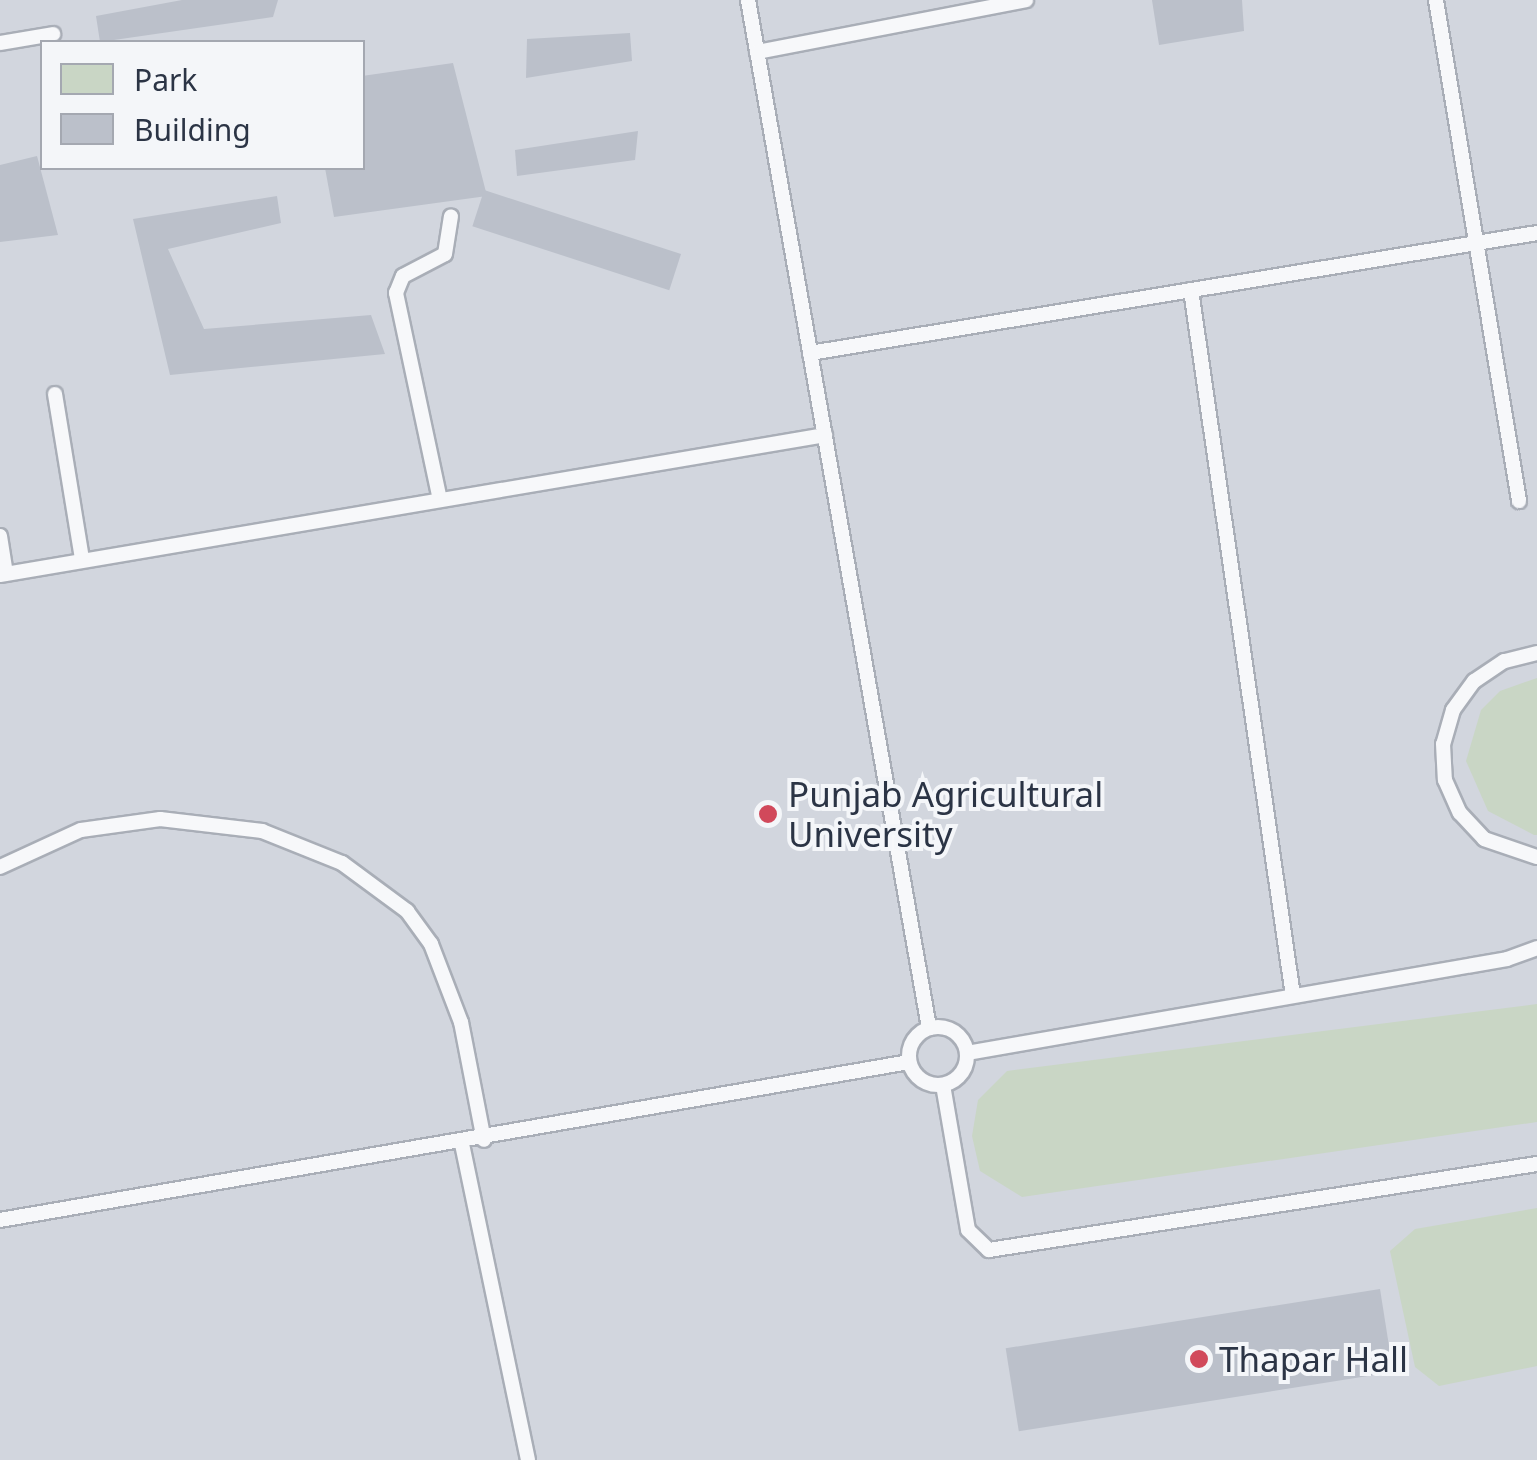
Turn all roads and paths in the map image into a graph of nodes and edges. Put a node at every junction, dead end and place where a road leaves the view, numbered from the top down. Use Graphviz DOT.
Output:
graph roads {
  1 [pos="748,0"];
  2 [pos="1026,0"];
  3 [pos="1436,0"];
  4 [pos="53,34"];
  5 [pos="0,43"];
  6 [pos="757,52"];
  7 [pos="451,216"];
  8 [pos="1537,233"];
  9 [pos="1480,242"];
  10 [pos="1191,290"];
  11 [pos="810,354"];
  12 [pos="55,394"];
  13 [pos="825,435"];
  14 [pos="440,500"];
  15 [pos="1520,501"];
  16 [pos="0,536"];
  17 [pos="82,558"];
  18 [pos="3,574"];
  19 [pos="1537,653"];
  20 [pos="1537,857"];
  21 [pos="0,868"];
  22 [pos="1537,948"];
  23 [pos="1507,959"];
  24 [pos="1537,960"];
  25 [pos="1293,996"];
  26 [pos="929,1028"];
  27 [pos="967,1053"];
  28 [pos="909,1062"];
  29 [pos="943,1085"];
  30 [pos="484,1140"];
  31 [pos="462,1144"];
  32 [pos="1537,1164"];
  33 [pos="0,1220"];
  34 [pos="528,1460"];
  1 -- 6 [label="lane"];
  2 -- 6 [label="lane"];
  3 -- 9 [label="lane"];
  4 -- 5 [label="lane"];
  6 -- 11 [label="lane"];
  7 -- 14 [label="lane"];
  8 -- 9 [label="lane"];
  9 -- 10 [label="lane"];
  9 -- 15 [label="lane"];
  10 -- 11 [label="lane"];
  10 -- 25 [label="lane"];
  11 -- 13 [label="lane"];
  12 -- 17 [label="lane"];
  13 -- 14 [label="lane"];
  13 -- 26 [label="lane"];
  14 -- 17 [label="lane"];
  16 -- 18 [label="lane"];
  17 -- 18 [label="lane"];
  19 -- 20 [label="lane"];
  21 -- 30 [label="lane"];
  22 -- 23 [label="lane"];
  23 -- 24 [label="lane"];
  23 -- 25 [label="lane"];
  25 -- 27 [label="lane"];
  26 -- 27 [label="lane"];
  26 -- 28 [label="lane"];
  27 -- 29 [label="lane"];
  28 -- 29 [label="lane"];
  28 -- 30 [label="lane"];
  29 -- 32 [label="lane"];
  30 -- 31 [label="lane"];
  31 -- 33 [label="lane"];
  31 -- 34 [label="lane"];
}
